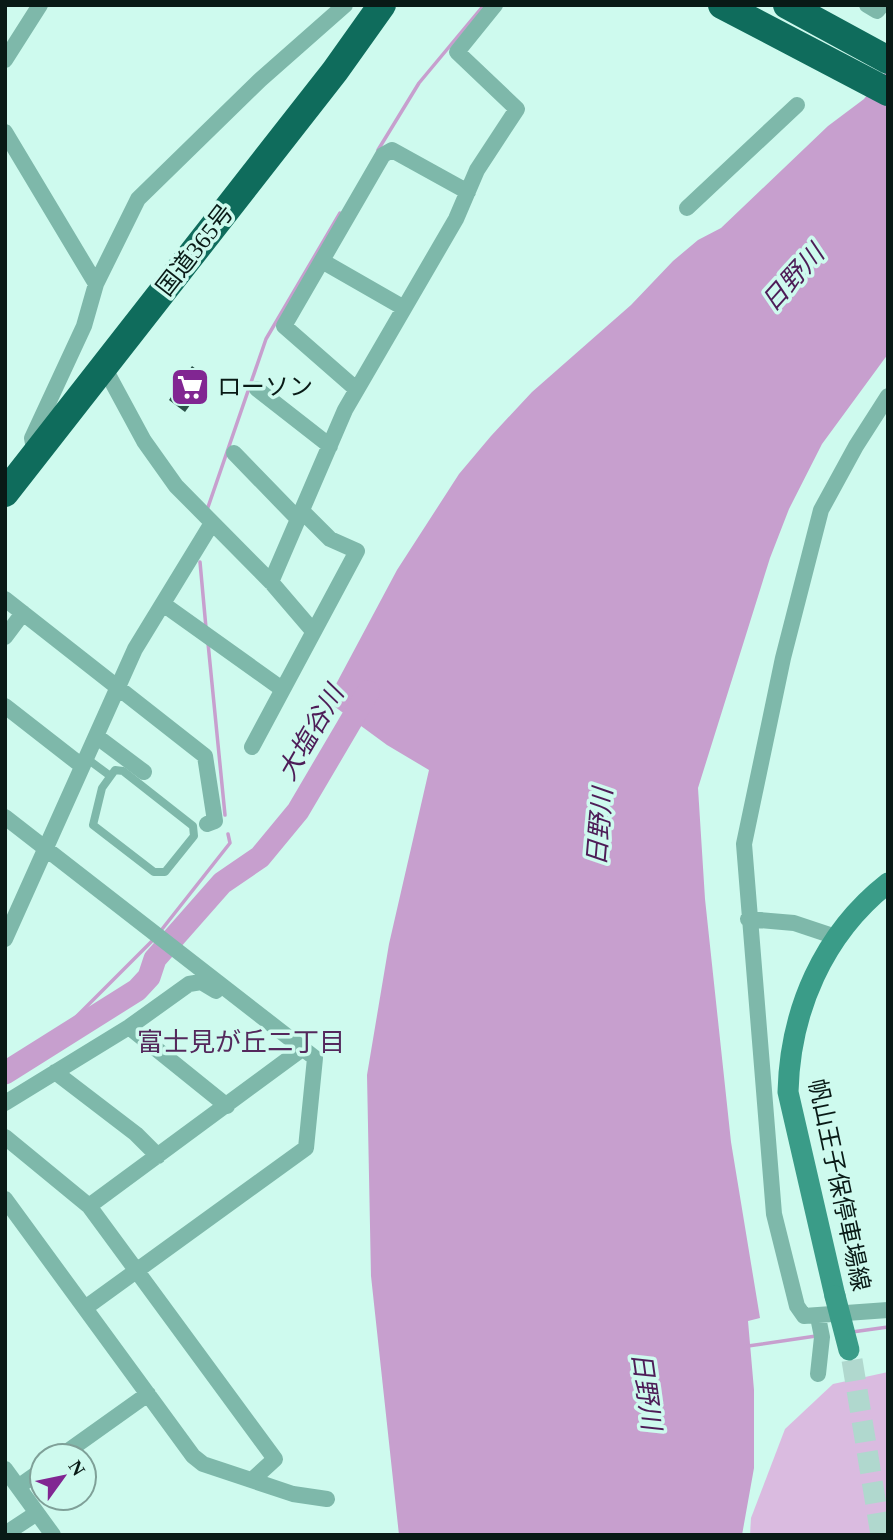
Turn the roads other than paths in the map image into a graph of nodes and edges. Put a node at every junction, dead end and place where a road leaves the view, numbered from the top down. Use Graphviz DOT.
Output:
graph roads {
  1 [pos="40,5"];
  2 [pos="345,5"];
  3 [pos="382,5"];
  4 [pos="495,5"];
  5 [pos="722,5"];
  6 [pos="750,5"];
  7 [pos="787,5"];
  8 [pos="819,5"];
  9 [pos="867,5"];
  10 [pos="883,5"];
  11 [pos="888,44"];
  12 [pos="5,60"];
  13 [pos="888,60"];
  14 [pos="888,79"];
  15 [pos="888,92"];
  16 [pos="797,104"];
  17 [pos="5,132"];
  18 [pos="468,192"];
  19 [pos="687,208"];
  20 [pos="322,261"];
  21 [pos="96,284"];
  22 [pos="404,308"];
  23 [pos="104,367"];
  24 [pos="257,389"];
  25 [pos="356,389"];
  26 [pos="888,396"];
  27 [pos="330,446"];
  28 [pos="234,453"];
  29 [pos="35,455"];
  30 [pos="5,493"];
  31 [pos="300,515"];
  32 [pos="212,523"];
  33 [pos="271,582"];
  34 [pos="5,599"];
  35 [pos="163,604"];
  36 [pos="23,613"];
  37 [pos="313,631"];
  38 [pos="5,637"];
  39 [pos="118,686"];
  40 [pos="282,689"];
  41 [pos="5,706"];
  42 [pos="96,736"];
  43 [pos="252,747"];
  44 [pos="84,762"];
  45 [pos="144,772"];
  46 [pos="109,775"];
  47 [pos="5,817"];
  48 [pos="207,824"];
  49 [pos="46,849"];
  50 [pos="888,883"];
  51 [pos="748,919"];
  52 [pos="7,930"];
  53 [pos="836,937"];
  54 [pos="244,1003"];
  55 [pos="129,1027"];
  56 [pos="302,1049"];
  57 [pos="55,1072"];
  58 [pos="5,1104"];
  59 [pos="228,1106"];
  60 [pos="5,1137"];
  61 [pos="158,1156"];
  62 [pos="5,1199"];
  63 [pos="89,1206"];
  64 [pos="137,1273"];
  65 [pos="85,1308"];
  66 [pos="888,1310"];
  67 [pos="818,1317"];
  68 [pos="851,1355"];
  69 [pos="818,1374"];
  70 [pos="148,1394"];
  71 [pos="81,1442"];
  72 [pos="5,1469"];
  73 [pos="28,1480"];
  74 [pos="252,1480"];
  75 [pos="18,1487"];
  76 [pos="327,1499"];
  77 [pos="37,1513"];
  78 [pos="5,1534"];
  79 [pos="53,1535"];
  1 -- 12 [label="street"];
  2 -- 21 [label="street"];
  3 -- 23 [label="highway, 国道365号"];
  4 -- 18 [label="street"];
  5 -- 15 [label="highway"];
  6 -- 14 [label="highway"];
  7 -- 13 [label="highway"];
  8 -- 11 [label="highway"];
  9 -- 10 [label="street"];
  16 -- 19 [label="street"];
  17 -- 21 [label="street"];
  18 -- 20 [label="street"];
  18 -- 22 [label="street"];
  20 -- 22 [label="street"];
  20 -- 25 [label="street"];
  21 -- 29 [label="street"];
  22 -- 25 [label="street"];
  23 -- 29 [label="highway, 国道365号"];
  23 -- 32 [label="street"];
  24 -- 27 [label="street"];
  25 -- 27 [label="street"];
  26 -- 51 [label="street"];
  27 -- 31 [label="street"];
  28 -- 31 [label="street"];
  29 -- 30 [label="highway, 国道365号"];
  31 -- 33 [label="street"];
  31 -- 37 [label="street"];
  32 -- 33 [label="street"];
  32 -- 35 [label="street"];
  33 -- 37 [label="street"];
  34 -- 36 [label="street"];
  35 -- 39 [label="street"];
  35 -- 40 [label="street"];
  36 -- 38 [label="street"];
  36 -- 39 [label="street"];
  37 -- 40 [label="street"];
  39 -- 42 [label="street"];
  39 -- 48 [label="street"];
  40 -- 43 [label="street"];
  41 -- 44 [label="street"];
  42 -- 44 [label="street"];
  42 -- 45 [label="street"];
  44 -- 46 [label="lane"];
  44 -- 49 [label="street"];
  46 -- 46 [label="lane"];
  47 -- 49 [label="street"];
  49 -- 52 [label="street"];
  49 -- 54 [label="street"];
  50 -- 53 [label="main road, 帆山王子保停車場線"];
  51 -- 53 [label="street"];
  51 -- 67 [label="street"];
  53 -- 68 [label="main road, 帆山王子保停車場線, bridge"];
  54 -- 55 [label="street"];
  54 -- 56 [label="street"];
  55 -- 57 [label="street"];
  55 -- 59 [label="street"];
  56 -- 59 [label="street"];
  56 -- 64 [label="street"];
  57 -- 58 [label="street"];
  57 -- 61 [label="street"];
  59 -- 61 [label="street"];
  60 -- 63 [label="street"];
  61 -- 63 [label="street"];
  62 -- 65 [label="street"];
  63 -- 64 [label="street"];
  64 -- 65 [label="street"];
  64 -- 74 [label="street"];
  65 -- 70 [label="street"];
  66 -- 67 [label="street"];
  67 -- 69 [label="street"];
  70 -- 71 [label="street"];
  70 -- 74 [label="street"];
  72 -- 75 [label="street"];
  73 -- 75 [label="street"];
  74 -- 76 [label="street"];
  75 -- 77 [label="street"];
  77 -- 78 [label="street"];
  77 -- 79 [label="street"];
}
